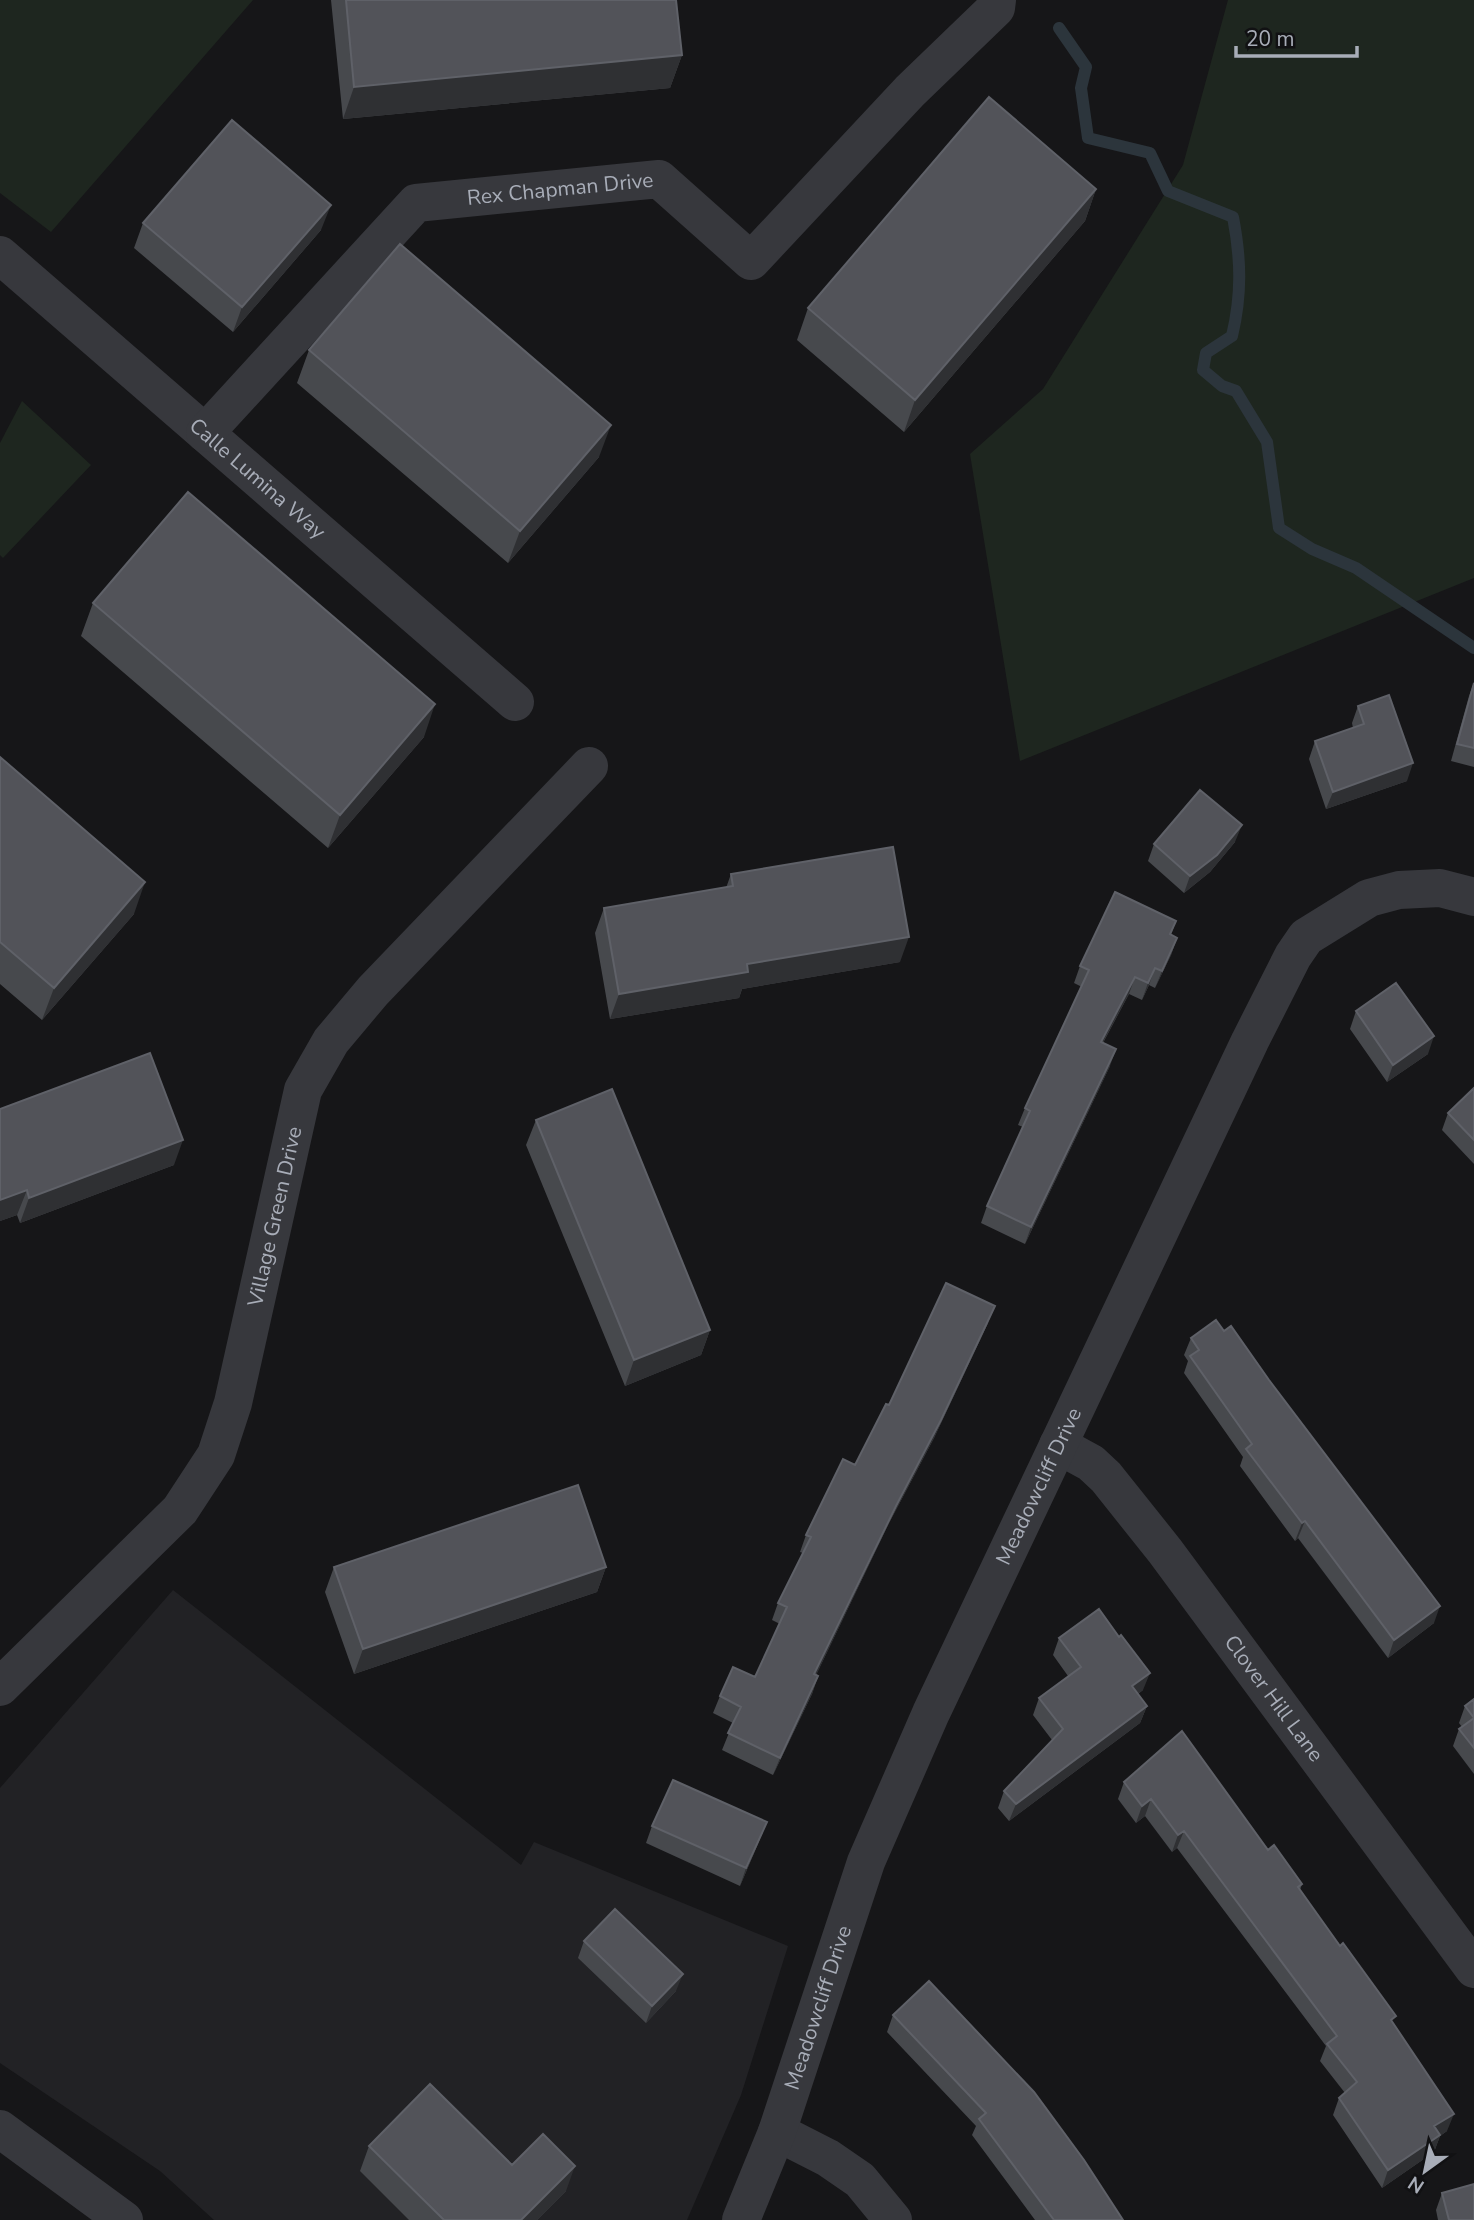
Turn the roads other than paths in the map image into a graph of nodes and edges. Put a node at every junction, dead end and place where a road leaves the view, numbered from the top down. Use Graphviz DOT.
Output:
graph roads {
  1 [pos="997,0"];
  2 [pos="0,255"];
  3 [pos="205,433"];
  4 [pos="515,702"];
  5 [pos="589,766"];
  6 [pos="1474,897"];
  7 [pos="1058,1445"];
  8 [pos="0,1688"];
  9 [pos="1474,1969"];
  10 [pos="0,2129"];
  11 [pos="777,2132"];
  12 [pos="124,2220"];
  13 [pos="741,2220"];
  14 [pos="893,2220"];
  1 -- 3 [label="street, Rex Chapman Drive"];
  2 -- 3 [label="street, Calle Lumina Way"];
  3 -- 4 [label="street, Calle Lumina Way"];
  5 -- 8 [label="street, Village Green Drive"];
  6 -- 7 [label="street, Meadowcliff Drive"];
  7 -- 9 [label="street, Clover Hill Lane"];
  7 -- 11 [label="street, Meadowcliff Drive"];
  10 -- 12 [label="street"];
  11 -- 13 [label="street, Meadowcliff Drive"];
  11 -- 14 [label="street"];
}
